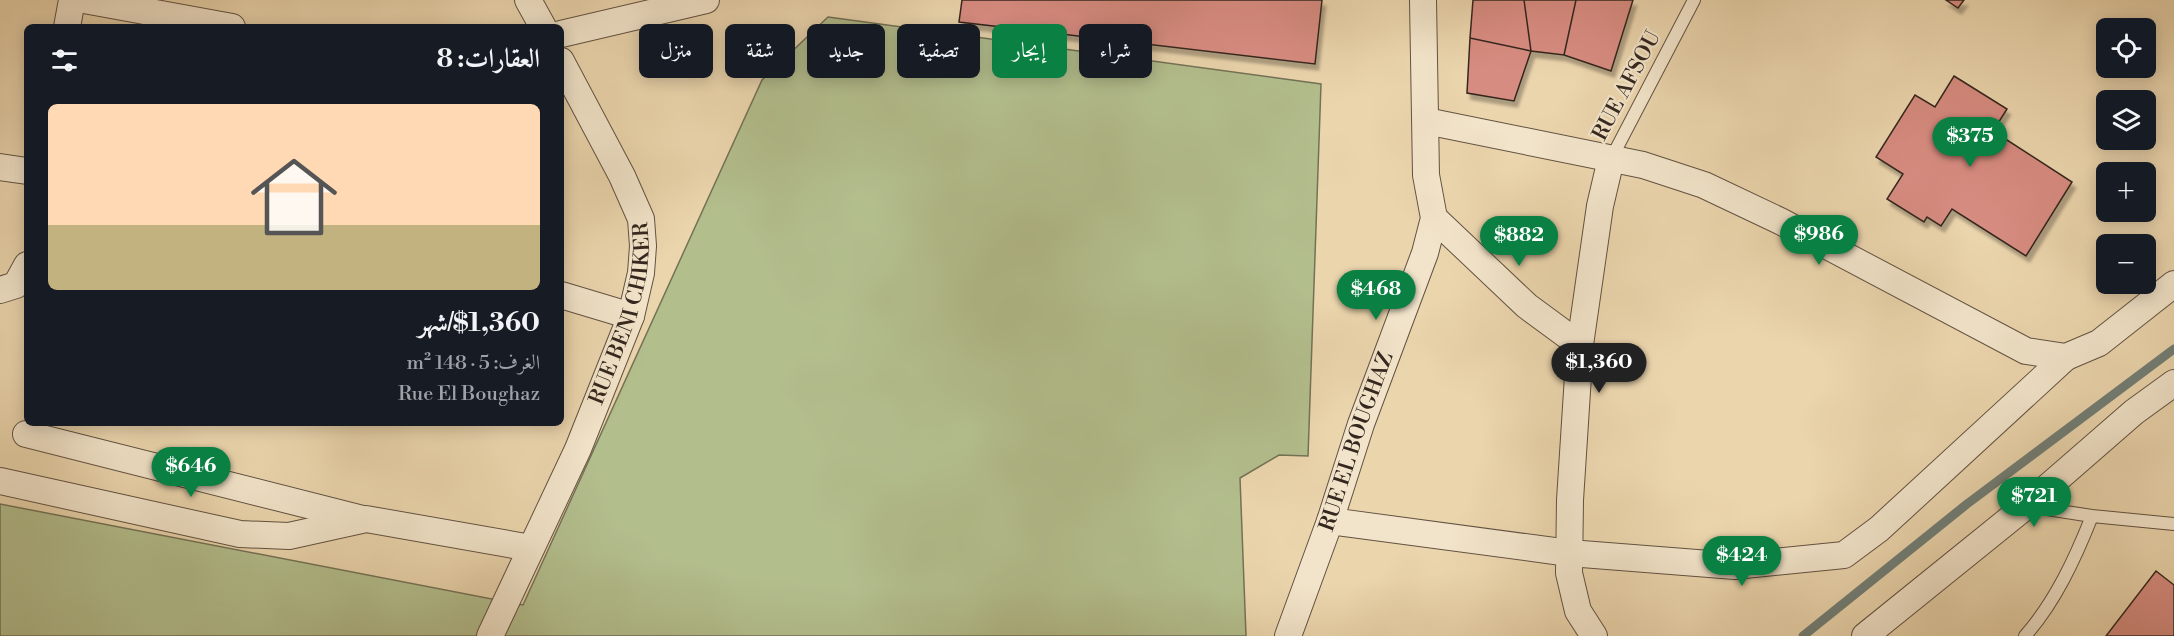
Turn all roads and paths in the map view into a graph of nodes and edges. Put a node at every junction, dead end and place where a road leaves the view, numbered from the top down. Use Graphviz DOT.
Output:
graph roads {
  1 [pos="72,0"];
  2 [pos="84,0"];
  3 [pos="528,0"];
  4 [pos="706,0"];
  5 [pos="1423,0"];
  6 [pos="1694,0"];
  7 [pos="67,24"];
  8 [pos="216,24"];
  9 [pos="541,24"];
  10 [pos="564,33"];
  11 [pos="564,72"];
  12 [pos="573,106"];
  13 [pos="1426,122"];
  14 [pos="1611,159"];
  15 [pos="0,167"];
  16 [pos="24,171"];
  17 [pos="1434,218"];
  18 [pos="24,270"];
  19 [pos="2174,284"];
  20 [pos="0,290"];
  21 [pos="564,297"];
  22 [pos="631,316"];
  23 [pos="1580,345"];
  24 [pos="2066,357"];
  25 [pos="2174,383"];
  26 [pos="26,434"];
  27 [pos="0,482"];
  28 [pos="2026,506"];
  29 [pos="2092,516"];
  30 [pos="366,519"];
  31 [pos="1330,521"];
  32 [pos="2174,524"];
  33 [pos="531,548"];
  34 [pos="1569,553"];
  35 [pos="490,636"];
  36 [pos="1288,636"];
  37 [pos="1594,636"];
  38 [pos="1865,636"];
  39 [pos="2025,636"];
  1 -- 7 [label="street"];
  2 -- 8 [label="street"];
  3 -- 9 [label="street"];
  4 -- 10 [label="street"];
  5 -- 13 [label="street, RUE EL BOUGHAZ"];
  6 -- 14 [label="lane, RUE AFSOU"];
  11 -- 12 [label="street, RUE BENI CHIKER"];
  12 -- 22 [label="street, RUE BENI CHIKER"];
  13 -- 14 [label="street"];
  13 -- 17 [label="street, RUE EL BOUGHAZ"];
  14 -- 23 [label="street"];
  14 -- 24 [label="street"];
  15 -- 16 [label="street"];
  17 -- 23 [label="street"];
  17 -- 31 [label="street, RUE EL BOUGHAZ"];
  18 -- 20 [label="street"];
  19 -- 24 [label="street"];
  21 -- 22 [label="street"];
  22 -- 33 [label="street, RUE BENI CHIKER"];
  23 -- 34 [label="street"];
  24 -- 34 [label="street"];
  25 -- 28 [label="street"];
  26 -- 30 [label="street"];
  27 -- 30 [label="street"];
  28 -- 29 [label="lane"];
  28 -- 38 [label="street"];
  29 -- 32 [label="lane"];
  29 -- 39 [label="lane"];
  30 -- 33 [label="street"];
  31 -- 34 [label="street"];
  31 -- 36 [label="street, RUE EL BOUGHAZ"];
  33 -- 35 [label="street, RUE BENI CHIKER"];
  34 -- 37 [label="street"];
}
